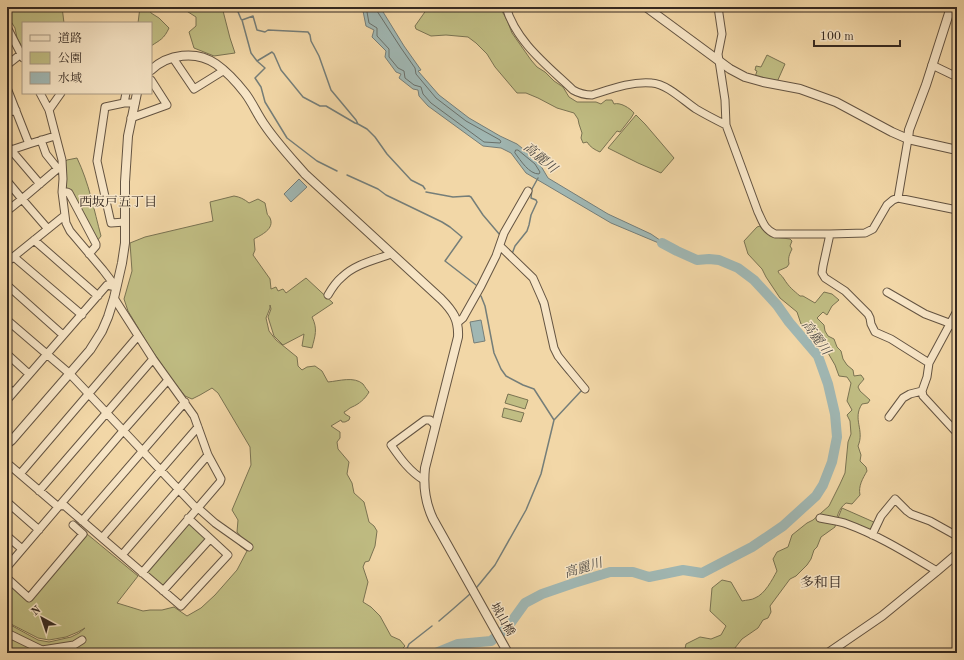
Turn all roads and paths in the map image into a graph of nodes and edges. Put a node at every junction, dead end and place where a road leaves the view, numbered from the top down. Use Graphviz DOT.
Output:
graph roads {
  1 [pos="506,7"];
  2 [pos="646,7"];
  3 [pos="718,7"];
  4 [pos="951,7"];
  5 [pos="7,27"];
  6 [pos="22,56"];
  7 [pos="173,58"];
  8 [pos="719,61"];
  9 [pos="7,64"];
  10 [pos="932,64"];
  11 [pos="152,69"];
  12 [pos="223,71"];
  13 [pos="957,77"];
  14 [pos="152,82"];
  15 [pos="7,88"];
  16 [pos="41,94"];
  17 [pos="60,94"];
  18 [pos="126,94"];
  19 [pos="137,94"];
  20 [pos="124,103"];
  21 [pos="135,103"];
  22 [pos="16,110"];
  23 [pos="49,110"];
  24 [pos="7,113"];
  25 [pos="131,118"];
  26 [pos="726,125"];
  27 [pos="55,136"];
  28 [pos="908,139"];
  29 [pos="41,140"];
  30 [pos="29,144"];
  31 [pos="9,148"];
  32 [pos="957,150"];
  33 [pos="60,167"];
  34 [pos="7,181"];
  35 [pos="40,184"];
  36 [pos="62,192"];
  37 [pos="528,192"];
  38 [pos="898,198"];
  39 [pos="22,199"];
  40 [pos="957,210"];
  41 [pos="7,211"];
  42 [pos="64,216"];
  43 [pos="125,222"];
  44 [pos="48,229"];
  45 [pos="830,234"];
  46 [pos="34,240"];
  47 [pos="500,246"];
  48 [pos="89,254"];
  49 [pos="391,254"];
  50 [pos="14,257"];
  51 [pos="7,262"];
  52 [pos="7,285"];
  53 [pos="116,287"];
  54 [pos="887,292"];
  55 [pos="328,294"];
  56 [pos="98,296"];
  57 [pos="114,298"];
  58 [pos="957,311"];
  59 [pos="82,315"];
  60 [pos="7,320"];
  61 [pos="457,323"];
  62 [pos="950,323"];
  63 [pos="957,328"];
  64 [pos="63,335"];
  65 [pos="138,336"];
  66 [pos="7,354"];
  67 [pos="46,354"];
  68 [pos="152,359"];
  69 [pos="929,363"];
  70 [pos="29,374"];
  71 [pos="70,374"];
  72 [pos="168,380"];
  73 [pos="7,387"];
  74 [pos="585,389"];
  75 [pos="922,391"];
  76 [pos="13,393"];
  77 [pos="88,394"];
  78 [pos="7,400"];
  79 [pos="184,402"];
  80 [pos="106,413"];
  81 [pos="889,416"];
  82 [pos="435,426"];
  83 [pos="198,427"];
  84 [pos="123,431"];
  85 [pos="957,433"];
  86 [pos="7,444"];
  87 [pos="142,451"];
  88 [pos="208,455"];
  89 [pos="7,463"];
  90 [pos="160,471"];
  91 [pos="20,474"];
  92 [pos="424,480"];
  93 [pos="178,490"];
  94 [pos="39,491"];
  95 [pos="7,502"];
  96 [pos="61,509"];
  97 [pos="197,509"];
  98 [pos="188,518"];
  99 [pos="820,518"];
  100 [pos="82,521"];
  101 [pos="73,525"];
  102 [pos="39,530"];
  103 [pos="872,534"];
  104 [pos="7,536"];
  105 [pos="957,536"];
  106 [pos="102,538"];
  107 [pos="210,539"];
  108 [pos="249,546"];
  109 [pos="22,550"];
  110 [pos="957,554"];
  111 [pos="122,555"];
  112 [pos="7,567"];
  113 [pos="937,571"];
  114 [pos="142,573"];
  115 [pos="7,578"];
  116 [pos="163,592"];
  117 [pos="7,633"];
  118 [pos="82,640"];
  119 [pos="508,653"];
  120 [pos="828,653"];
  1 -- 26 [label="street"];
  2 -- 8 [label="street"];
  3 -- 8 [label="street"];
  4 -- 10 [label="street"];
  5 -- 6 [label="street"];
  6 -- 9 [label="street"];
  7 -- 11 [label="street"];
  7 -- 12 [label="street"];
  7 -- 12 [label="street"];
  8 -- 26 [label="street"];
  8 -- 28 [label="street"];
  10 -- 13 [label="street"];
  10 -- 28 [label="street"];
  12 -- 49 [label="street"];
  14 -- 25 [label="street"];
  15 -- 22 [label="street"];
  16 -- 23 [label="street"];
  17 -- 23 [label="street"];
  18 -- 20 [label="street"];
  19 -- 21 [label="street"];
  20 -- 21 [label="street"];
  20 -- 43 [label="street"];
  21 -- 25 [label="street"];
  22 -- 24 [label="street"];
  22 -- 30 [label="street"];
  23 -- 27 [label="street"];
  25 -- 43 [label="street"];
  26 -- 45 [label="street"];
  27 -- 29 [label="street"];
  27 -- 33 [label="street"];
  28 -- 32 [label="street"];
  28 -- 38 [label="street"];
  29 -- 30 [label="street"];
  29 -- 33 [label="street"];
  30 -- 31 [label="street"];
  31 -- 35 [label="street"];
  33 -- 35 [label="street"];
  33 -- 36 [label="street"];
  34 -- 39 [label="street"];
  35 -- 39 [label="street"];
  36 -- 42 [label="street"];
  36 -- 48 [label="street"];
  37 -- 47 [label="street"];
  38 -- 40 [label="street"];
  38 -- 45 [label="street"];
  39 -- 41 [label="street"];
  39 -- 44 [label="street"];
  42 -- 44 [label="street"];
  42 -- 48 [label="street"];
  43 -- 53 [label="street"];
  44 -- 46 [label="street"];
  45 -- 69 [label="street"];
  46 -- 50 [label="street"];
  46 -- 56 [label="street"];
  47 -- 61 [label="street"];
  47 -- 74 [label="street"];
  48 -- 53 [label="street"];
  49 -- 55 [label="street"];
  49 -- 61 [label="street"];
  50 -- 51 [label="street"];
  50 -- 59 [label="street"];
  52 -- 64 [label="street"];
  53 -- 56 [label="street"];
  53 -- 57 [label="street"];
  54 -- 62 [label="street"];
  56 -- 59 [label="street"];
  57 -- 65 [label="street"];
  57 -- 71 [label="street"];
  58 -- 62 [label="street"];
  59 -- 64 [label="street"];
  60 -- 67 [label="street"];
  61 -- 82 [label="street, 城山橋"];
  62 -- 63 [label="street"];
  62 -- 69 [label="street"];
  64 -- 67 [label="street"];
  65 -- 68 [label="street"];
  65 -- 77 [label="street"];
  66 -- 70 [label="street"];
  67 -- 70 [label="street"];
  67 -- 71 [label="street"];
  68 -- 72 [label="street"];
  68 -- 80 [label="street"];
  69 -- 75 [label="street"];
  70 -- 76 [label="street"];
  71 -- 77 [label="street"];
  71 -- 86 [label="street"];
  72 -- 79 [label="street"];
  72 -- 84 [label="street"];
  73 -- 76 [label="street"];
  75 -- 81 [label="street"];
  75 -- 85 [label="street"];
  76 -- 78 [label="street"];
  77 -- 80 [label="street"];
  77 -- 91 [label="street"];
  79 -- 83 [label="street"];
  79 -- 87 [label="street"];
  80 -- 84 [label="street"];
  80 -- 94 [label="street"];
  82 -- 92 [label="street, 城山橋"];
  82 -- 92 [label="street"];
  83 -- 88 [label="street"];
  83 -- 90 [label="street"];
  84 -- 87 [label="street"];
  84 -- 96 [label="street"];
  87 -- 90 [label="street"];
  87 -- 100 [label="street"];
  88 -- 93 [label="street"];
  88 -- 97 [label="street"];
  89 -- 91 [label="street"];
  90 -- 93 [label="street"];
  90 -- 106 [label="street"];
  91 -- 94 [label="street"];
  92 -- 119 [label="street, 城山橋"];
  93 -- 97 [label="street"];
  93 -- 111 [label="street"];
  94 -- 96 [label="street"];
  95 -- 102 [label="street"];
  96 -- 100 [label="street"];
  96 -- 102 [label="street"];
  97 -- 98 [label="street"];
  97 -- 108 [label="street"];
  98 -- 107 [label="street"];
  98 -- 114 [label="street"];
  99 -- 103 [label="street"];
  100 -- 106 [label="street"];
  101 -- 115 [label="street"];
  102 -- 109 [label="street"];
  103 -- 105 [label="street"];
  103 -- 113 [label="street"];
  104 -- 109 [label="street"];
  106 -- 111 [label="street"];
  107 -- 116 [label="street"];
  107 -- 116 [label="street"];
  109 -- 112 [label="street"];
  110 -- 113 [label="street"];
  111 -- 114 [label="street"];
  113 -- 120 [label="street"];
  114 -- 116 [label="street"];
  117 -- 118 [label="street"];
}
